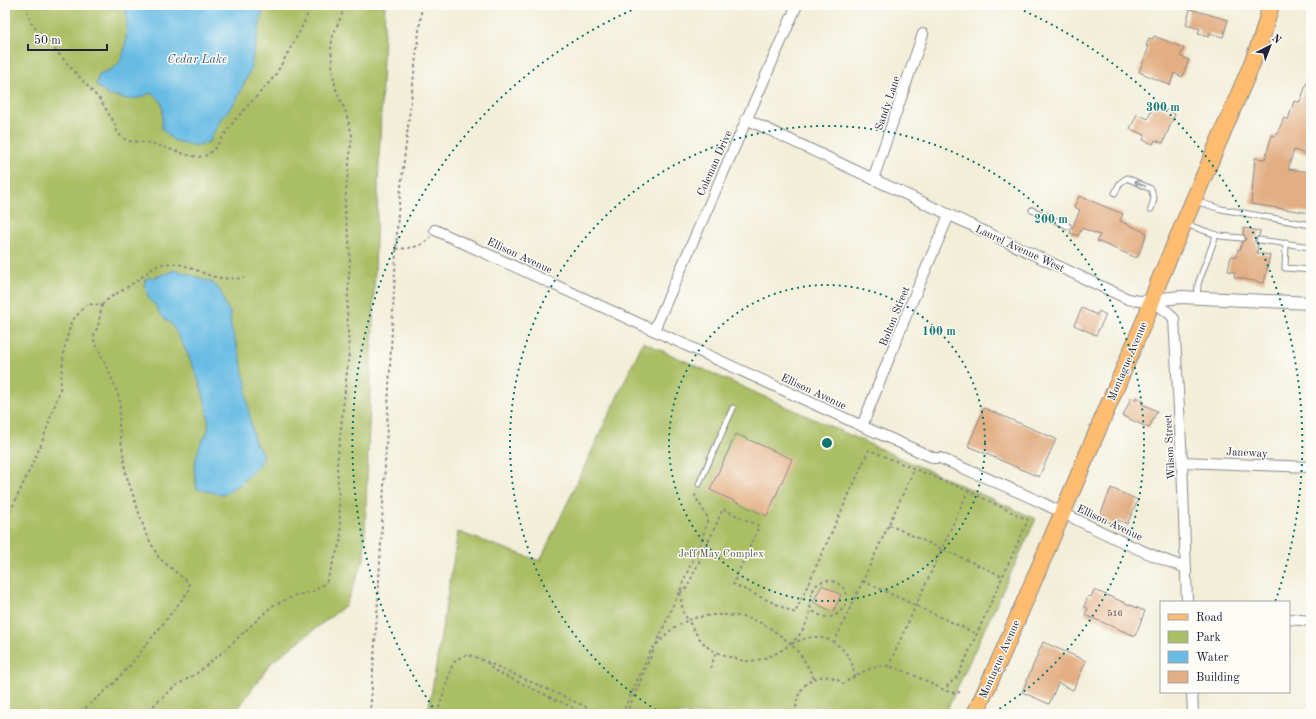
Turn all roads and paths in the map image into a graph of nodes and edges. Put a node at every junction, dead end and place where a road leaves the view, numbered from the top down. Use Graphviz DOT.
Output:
graph roads {
  1 [pos="25,5"];
  2 [pos="324,5"];
  3 [pos="337,5"];
  4 [pos="422,5"];
  5 [pos="796,5"];
  6 [pos="1271,5"];
  7 [pos="923,34"];
  8 [pos="746,119"];
  9 [pos="873,179"];
  10 [pos="1115,193"];
  11 [pos="1194,201"];
  12 [pos="1151,209"];
  13 [pos="1032,210"];
  14 [pos="949,215"];
  15 [pos="1184,224"];
  16 [pos="1311,225"];
  17 [pos="1068,226"];
  18 [pos="435,230"];
  19 [pos="1216,235"];
  20 [pos="1242,238"];
  21 [pos="1259,240"];
  22 [pos="1286,243"];
  23 [pos="1311,247"];
  24 [pos="396,249"];
  25 [pos="1311,270"];
  26 [pos="244,278"];
  27 [pos="1197,298"];
  28 [pos="1152,300"];
  29 [pos="1311,303"];
  30 [pos="102,305"];
  31 [pos="654,330"];
  32 [pos="733,408"];
  33 [pos="862,426"];
  34 [pos="1182,462"];
  35 [pos="1311,467"];
  36 [pos="914,469"];
  37 [pos="699,484"];
  38 [pos="968,491"];
  39 [pos="1062,513"];
  40 [pos="5,524"];
  41 [pos="889,525"];
  42 [pos="942,549"];
  43 [pos="1186,568"];
  44 [pos="1002,576"];
  45 [pos="863,581"];
  46 [pos="683,582"];
  47 [pos="680,593"];
  48 [pos="1187,601"];
  49 [pos="916,605"];
  50 [pos="811,610"];
  51 [pos="1290,619"];
  52 [pos="688,620"];
  53 [pos="1311,621"];
  54 [pos="977,634"];
  55 [pos="834,643"];
  56 [pos="791,644"];
  57 [pos="654,648"];
  58 [pos="716,651"];
  59 [pos="487,662"];
  60 [pos="888,667"];
  61 [pos="711,668"];
  62 [pos="854,677"];
  63 [pos="814,679"];
  64 [pos="945,690"];
  65 [pos="960,692"];
  66 [pos="1192,693"];
  67 [pos="79,714"];
  68 [pos="137,714"];
  69 [pos="370,714"];
  70 [pos="437,714"];
  71 [pos="586,714"];
  72 [pos="602,714"];
  73 [pos="622,714"];
  74 [pos="626,714"];
  75 [pos="797,714"];
  76 [pos="975,714"];
  77 [pos="1194,714"];
  1 -- 2 [label="path"];
  3 -- 68 [label="path"];
  4 -- 24 [label="path"];
  5 -- 8 [label="street, Coleman Drive"];
  6 -- 11 [label="main road, Montague Avenue"];
  7 -- 9 [label="street, Sandy Lane"];
  8 -- 9 [label="street, Laurel Avenue West"];
  8 -- 31 [label="street, Coleman Drive"];
  9 -- 14 [label="street, Laurel Avenue West"];
  12 -- 10 [label="lane, one-way"];
  11 -- 15 [label="main road, Montague Avenue"];
  11 -- 16 [label="lane"];
  13 -- 17 [label="lane"];
  14 -- 28 [label="street, Laurel Avenue West"];
  14 -- 33 [label="street, Bolton Street"];
  15 -- 19 [label="lane"];
  15 -- 28 [label="main road, Montague Avenue"];
  18 -- 24 [label="path"];
  18 -- 31 [label="street, Ellison Avenue"];
  19 -- 20 [label="lane"];
  19 -- 27 [label="lane"];
  21 -- 22 [label="lane"];
  22 -- 23 [label="lane"];
  22 -- 25 [label="lane"];
  24 -- 69 [label="path"];
  26 -- 30 [label="path"];
  27 -- 28 [label="street, Laurel Avenue West"];
  27 -- 29 [label="street, Laurel Avenue West"];
  28 -- 34 [label="street, Wilson Street"];
  28 -- 39 [label="main road, Montague Avenue"];
  30 -- 40 [label="path"];
  30 -- 67 [label="path"];
  31 -- 33 [label="street, Ellison Avenue"];
  32 -- 37 [label="lane"];
  33 -- 39 [label="street, Ellison Avenue"];
  34 -- 35 [label="street, Janeway"];
  34 -- 43 [label="street, Wilson Street"];
  36 -- 38 [label="path"];
  36 -- 41 [label="path"];
  36 -- 47 [label="path"];
  37 -- 46 [label="path"];
  38 -- 42 [label="path"];
  38 -- 44 [label="path"];
  39 -- 43 [label="street, Ellison Avenue"];
  39 -- 76 [label="main road, Montague Avenue"];
  41 -- 42 [label="path"];
  41 -- 45 [label="path"];
  42 -- 44 [label="path"];
  42 -- 49 [label="path"];
  43 -- 48 [label="street, Wilson Street"];
  44 -- 54 [label="path"];
  45 -- 49 [label="path"];
  45 -- 55 [label="path"];
  46 -- 47 [label="path"];
  46 -- 57 [label="path"];
  47 -- 52 [label="path"];
  49 -- 54 [label="path"];
  49 -- 60 [label="path"];
  50 -- 50 [label="path"];
  50 -- 56 [label="path"];
  51 -- 53 [label="street"];
  52 -- 56 [label="path"];
  52 -- 57 [label="path"];
  52 -- 58 [label="path"];
  54 -- 64 [label="path"];
  55 -- 56 [label="path"];
  55 -- 62 [label="path"];
  56 -- 58 [label="path"];
  56 -- 63 [label="path"];
  57 -- 73 [label="path"];
  57 -- 74 [label="path"];
  58 -- 61 [label="path"];
  59 -- 70 [label="path"];
  59 -- 71 [label="path"];
  59 -- 72 [label="path"];
  60 -- 62 [label="path"];
  60 -- 64 [label="path"];
  62 -- 63 [label="path"];
  63 -- 75 [label="path"];
  64 -- 65 [label="path"];
  66 -- 77 [label="street"];
}
